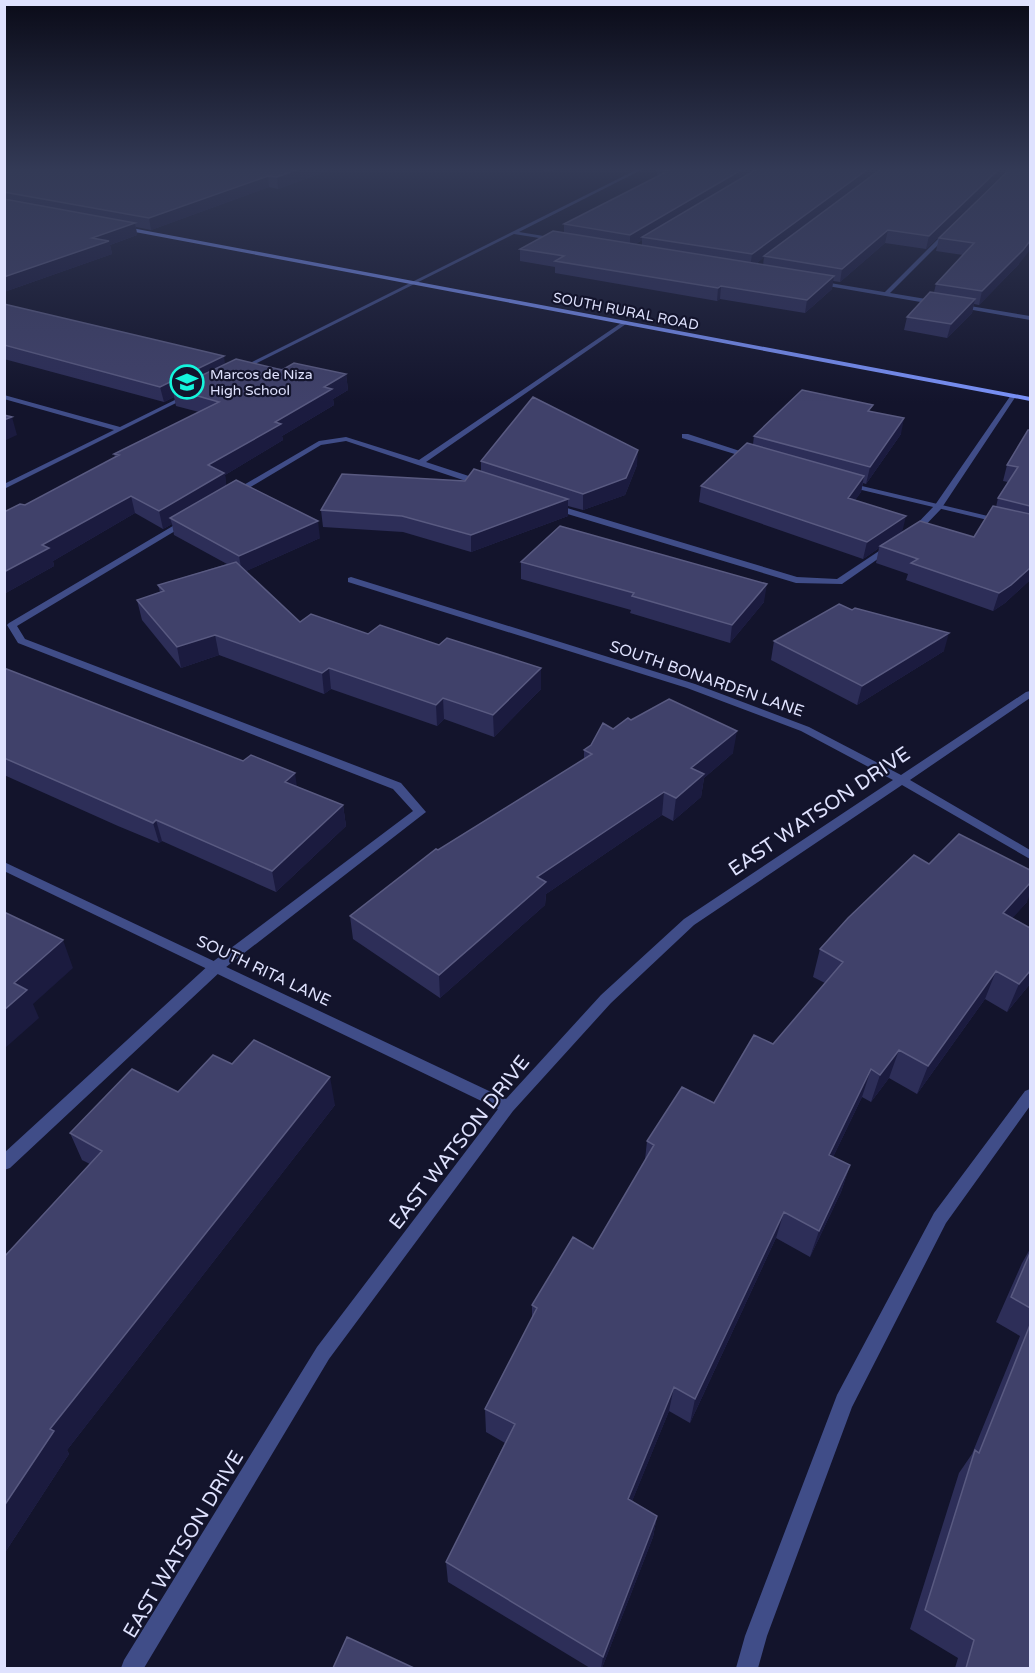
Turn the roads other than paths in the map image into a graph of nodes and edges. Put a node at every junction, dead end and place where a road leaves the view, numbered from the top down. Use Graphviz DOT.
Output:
graph roads {
  1 [pos="219,247"];
  2 [pos="486,247"];
  3 [pos="933,247"];
  4 [pos="808,281"];
  5 [pos="414,284"];
  6 [pos="886,294"];
  7 [pos="942,303"];
  8 [pos="952,305"];
  9 [pos="1030,317"];
  10 [pos="624,323"];
  11 [pos="236,372"];
  12 [pos="194,393"];
  13 [pos="1013,396"];
  14 [pos="4,397"];
  15 [pos="1030,399"];
  16 [pos="120,429"];
  17 [pos="685,436"];
  18 [pos="761,459"];
  19 [pos="420,463"];
  20 [pos="837,481"];
  21 [pos="488,485"];
  22 [pos="4,487"];
  23 [pos="227,498"];
  24 [pos="545,504"];
  25 [pos="939,507"];
  26 [pos="196,516"];
  27 [pos="1030,528"];
  28 [pos="351,580"];
  29 [pos="1030,694"];
  30 [pos="902,780"];
  31 [pos="1030,855"];
  32 [pos="4,866"];
  33 [pos="216,967"];
  34 [pos="1030,1095"];
  35 [pos="508,1107"];
  36 [pos="4,1163"];
  37 [pos="132,1668"];
  38 [pos="747,1668"];
  1 -- 5 [label="main road, SOUTH RURAL ROAD"];
  2 -- 5 [label="street"];
  3 -- 6 [label="street"];
  4 -- 6 [label="street"];
  5 -- 10 [label="main road, SOUTH RURAL ROAD"];
  5 -- 11 [label="street"];
  6 -- 7 [label="street"];
  8 -- 9 [label="street"];
  10 -- 13 [label="main road, SOUTH RURAL ROAD"];
  10 -- 19 [label="street"];
  12 -- 16 [label="street"];
  13 -- 15 [label="main road, SOUTH RURAL ROAD"];
  13 -- 25 [label="street"];
  14 -- 16 [label="street"];
  16 -- 22 [label="street"];
  17 -- 18 [label="street"];
  19 -- 21 [label="street"];
  19 -- 23 [label="street"];
  20 -- 25 [label="street"];
  24 -- 25 [label="street"];
  25 -- 27 [label="street"];
  26 -- 33 [label="street"];
  28 -- 30 [label="street, SOUTH BONARDEN LANE"];
  29 -- 30 [label="street, EAST WATSON DRIVE"];
  30 -- 31 [label="street, SOUTH BONARDEN LANE"];
  30 -- 35 [label="street, EAST WATSON DRIVE"];
  32 -- 33 [label="street, SOUTH RITA LANE"];
  33 -- 35 [label="street, SOUTH RITA LANE"];
  33 -- 36 [label="street"];
  34 -- 38 [label="street"];
  35 -- 37 [label="street, EAST WATSON DRIVE"];
}
